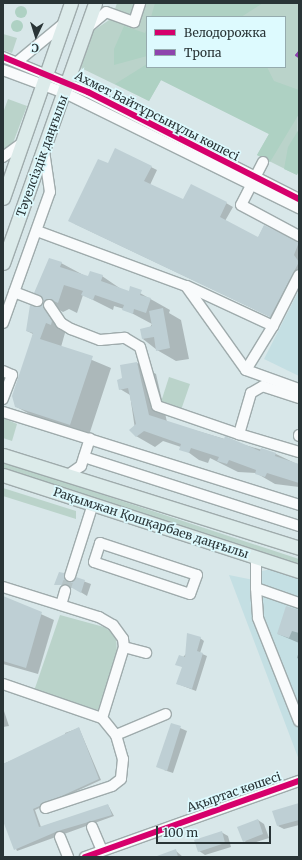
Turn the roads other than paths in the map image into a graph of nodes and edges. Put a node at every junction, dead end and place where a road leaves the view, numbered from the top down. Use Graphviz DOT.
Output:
graph roads {
  1 [pos="71,3"];
  2 [pos="94,3"];
  3 [pos="140,3"];
  4 [pos="108,7"];
  5 [pos="64,24"];
  6 [pos="86,29"];
  7 [pos="3,57"];
  8 [pos="17,62"];
  9 [pos="3,70"];
  10 [pos="45,79"];
  11 [pos="67,88"];
  12 [pos="22,143"];
  13 [pos="44,151"];
  14 [pos="3,157"];
  15 [pos="263,162"];
  16 [pos="255,182"];
  17 [pos="3,198"];
  18 [pos="299,199"];
  19 [pos="299,208"];
  20 [pos="37,231"];
  21 [pos="299,236"];
  22 [pos="3,263"];
  23 [pos="299,275"];
  24 [pos="186,286"];
  25 [pos="14,292"];
  26 [pos="37,301"];
  27 [pos="49,306"];
  28 [pos="3,323"];
  29 [pos="273,326"];
  30 [pos="246,370"];
  31 [pos="3,371"];
  32 [pos="299,389"];
  33 [pos="299,398"];
  34 [pos="3,399"];
  35 [pos="3,412"];
  36 [pos="239,434"];
  37 [pos="90,438"];
  38 [pos="299,452"];
  39 [pos="3,455"];
  40 [pos="84,457"];
  41 [pos="3,475"];
  42 [pos="68,475"];
  43 [pos="93,504"];
  44 [pos="299,505"];
  45 [pos="299,526"];
  46 [pos="80,543"];
  47 [pos="98,548"];
  48 [pos="299,548"];
  49 [pos="256,557"];
  50 [pos="299,571"];
  51 [pos="70,576"];
  52 [pos="3,587"];
  53 [pos="256,588"];
  54 [pos="65,591"];
  55 [pos="299,603"];
  56 [pos="61,606"];
  57 [pos="124,647"];
  58 [pos="146,653"];
  59 [pos="3,684"];
  60 [pos="166,714"];
  61 [pos="102,718"];
  62 [pos="299,721"];
  63 [pos="116,735"];
  64 [pos="299,781"];
  65 [pos="46,808"];
  66 [pos="92,827"];
  67 [pos="60,837"];
  68 [pos="102,850"];
  69 [pos="68,857"];
  70 [pos="85,857"];
  1 -- 5 [label="main road, Тәуелсіздік даңғылы"];
  2 -- 6 [label="main road, Тәуелсіздік даңғылы"];
  3 -- 4 [label="street"];
  4 -- 6 [label="street"];
  5 -- 8 [label="street"];
  5 -- 10 [label="main road, Тәуелсіздік даңғылы"];
  6 -- 11 [label="main road, Тәуелсіздік даңғылы"];
  7 -- 8 [label="street, Ахмет Байтұрсынұлы көшесі"];
  8 -- 10 [label="street, Ахмет Байтұрсынұлы көшесі"];
  9 -- 10 [label="street, Ахмет Байтұрсынұлы көшесі"];
  10 -- 11 [label="street, Ахмет Байтұрсынұлы көшесі"];
  10 -- 12 [label="main road, Тәуелсіздік даңғылы"];
  11 -- 13 [label="main road, Тәуелсіздік даңғылы"];
  11 -- 16 [label="street, Ахмет Байтұрсынұлы көшесі"];
  12 -- 14 [label="street"];
  12 -- 17 [label="main road, Тәуелсіздік даңғылы"];
  13 -- 20 [label="street"];
  13 -- 22 [label="main road, Тәуелсіздік даңғылы"];
  15 -- 16 [label="street"];
  16 -- 18 [label="street, Ахмет Байтұрсынұлы көшесі"];
  16 -- 19 [label="street, Ахмет Байтұрсынұлы көшесі"];
  16 -- 21 [label="street"];
  20 -- 24 [label="street"];
  20 -- 25 [label="street"];
  23 -- 29 [label="street"];
  24 -- 29 [label="street"];
  24 -- 30 [label="street"];
  25 -- 26 [label="street"];
  25 -- 28 [label="street"];
  27 -- 36 [label="street"];
  29 -- 30 [label="street"];
  30 -- 32 [label="street"];
  31 -- 34 [label="street"];
  33 -- 36 [label="street"];
  35 -- 37 [label="street"];
  36 -- 38 [label="street"];
  37 -- 40 [label="street"];
  37 -- 44 [label="street"];
  39 -- 42 [label="main road, Рақымжан Қошқарбаев даңғылы"];
  40 -- 42 [label="street"];
  40 -- 45 [label="street"];
  41 -- 43 [label="main road, Рақымжан Қошқарбаев даңғылы"];
  42 -- 48 [label="main road, Рақымжан Қошқарбаев даңғылы"];
  43 -- 46 [label="street"];
  43 -- 49 [label="main road, Рақымжан Қошқарбаев даңғылы"];
  46 -- 47 [label="street"];
  46 -- 51 [label="street"];
  47 -- 47 [label="street"];
  49 -- 50 [label="main road, Рақымжан Қошқарбаев даңғылы"];
  49 -- 53 [label="street"];
  52 -- 56 [label="street"];
  53 -- 55 [label="street"];
  53 -- 62 [label="street"];
  54 -- 56 [label="street"];
  56 -- 57 [label="street"];
  57 -- 58 [label="street"];
  57 -- 61 [label="street"];
  59 -- 61 [label="street"];
  60 -- 63 [label="street"];
  61 -- 63 [label="street"];
  63 -- 65 [label="street"];
  64 -- 68 [label="street, Ақыртас көшесі"];
  66 -- 68 [label="street"];
  67 -- 69 [label="street"];
  68 -- 70 [label="street, Ақыртас көшесі"];
}
